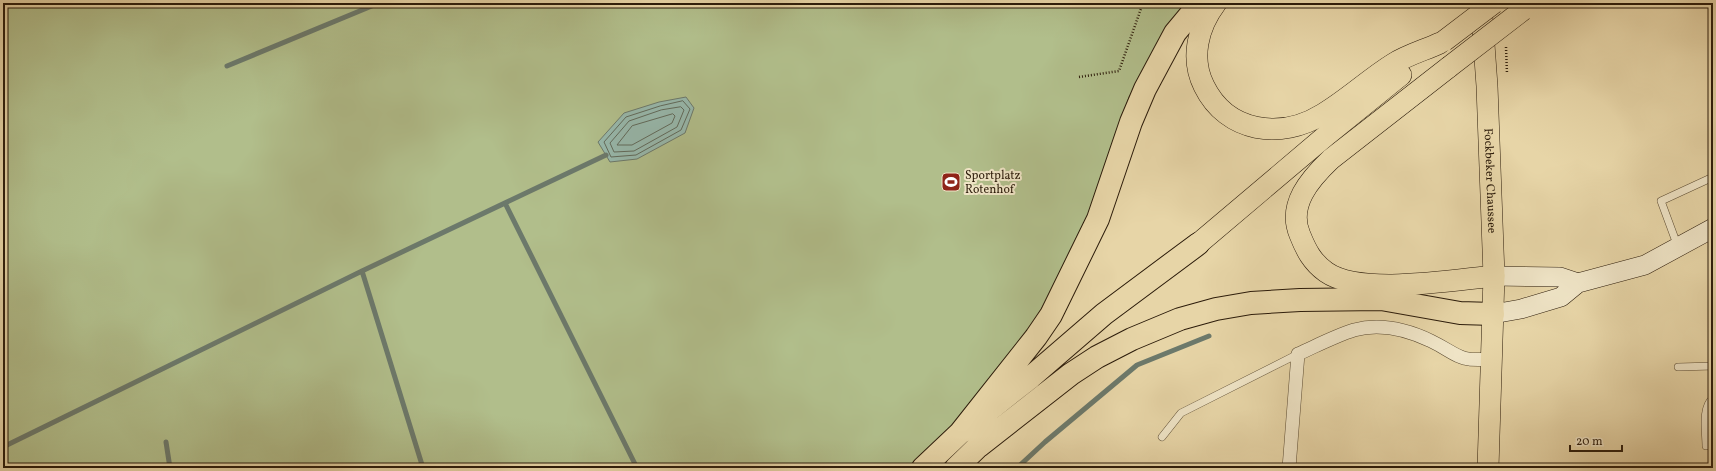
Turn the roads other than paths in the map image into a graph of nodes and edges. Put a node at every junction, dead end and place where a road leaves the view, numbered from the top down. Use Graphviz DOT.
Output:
graph roads {
  1 [pos="1200,3"];
  2 [pos="1216,3"];
  3 [pos="1482,3"];
  4 [pos="1494,3"];
  5 [pos="1527,6"];
  6 [pos="1442,42"];
  7 [pos="1713,177"];
  8 [pos="1713,228"];
  9 [pos="1198,244"];
  10 [pos="1678,247"];
  11 [pos="1494,276"];
  12 [pos="1578,283"];
  13 [pos="1493,314"];
  14 [pos="1298,354"];
  15 [pos="1490,359"];
  16 [pos="1713,366"];
  17 [pos="1678,367"];
  18 [pos="1713,398"];
  19 [pos="960,433"];
  20 [pos="1162,437"];
  21 [pos="979,446"];
  22 [pos="1706,446"];
  23 [pos="923,468"];
  24 [pos="956,468"];
  25 [pos="1289,468"];
  26 [pos="1488,468"];
  1 -- 19 [label="highway"];
  2 -- 6 [label="main road"];
  3 -- 11 [label="main road, Fockbeker Chaussee"];
  4 -- 6 [label="main road, bridge"];
  5 -- 11 [label="main road, bridge"];
  6 -- 9 [label="main road"];
  7 -- 10 [label="lane"];
  8 -- 10 [label="street"];
  9 -- 19 [label="highway"];
  9 -- 21 [label="highway"];
  10 -- 12 [label="street"];
  11 -- 12 [label="street"];
  11 -- 13 [label="main road, Fockbeker Chaussee"];
  12 -- 13 [label="street"];
  13 -- 15 [label="main road, Fockbeker Chaussee"];
  13 -- 21 [label="highway"];
  14 -- 15 [label="street"];
  14 -- 20 [label="lane"];
  14 -- 25 [label="street"];
  15 -- 26 [label="main road, Fockbeker Chaussee"];
  16 -- 17 [label="lane"];
  18 -- 22 [label="lane"];
  19 -- 23 [label="highway"];
  21 -- 24 [label="highway"];
}
